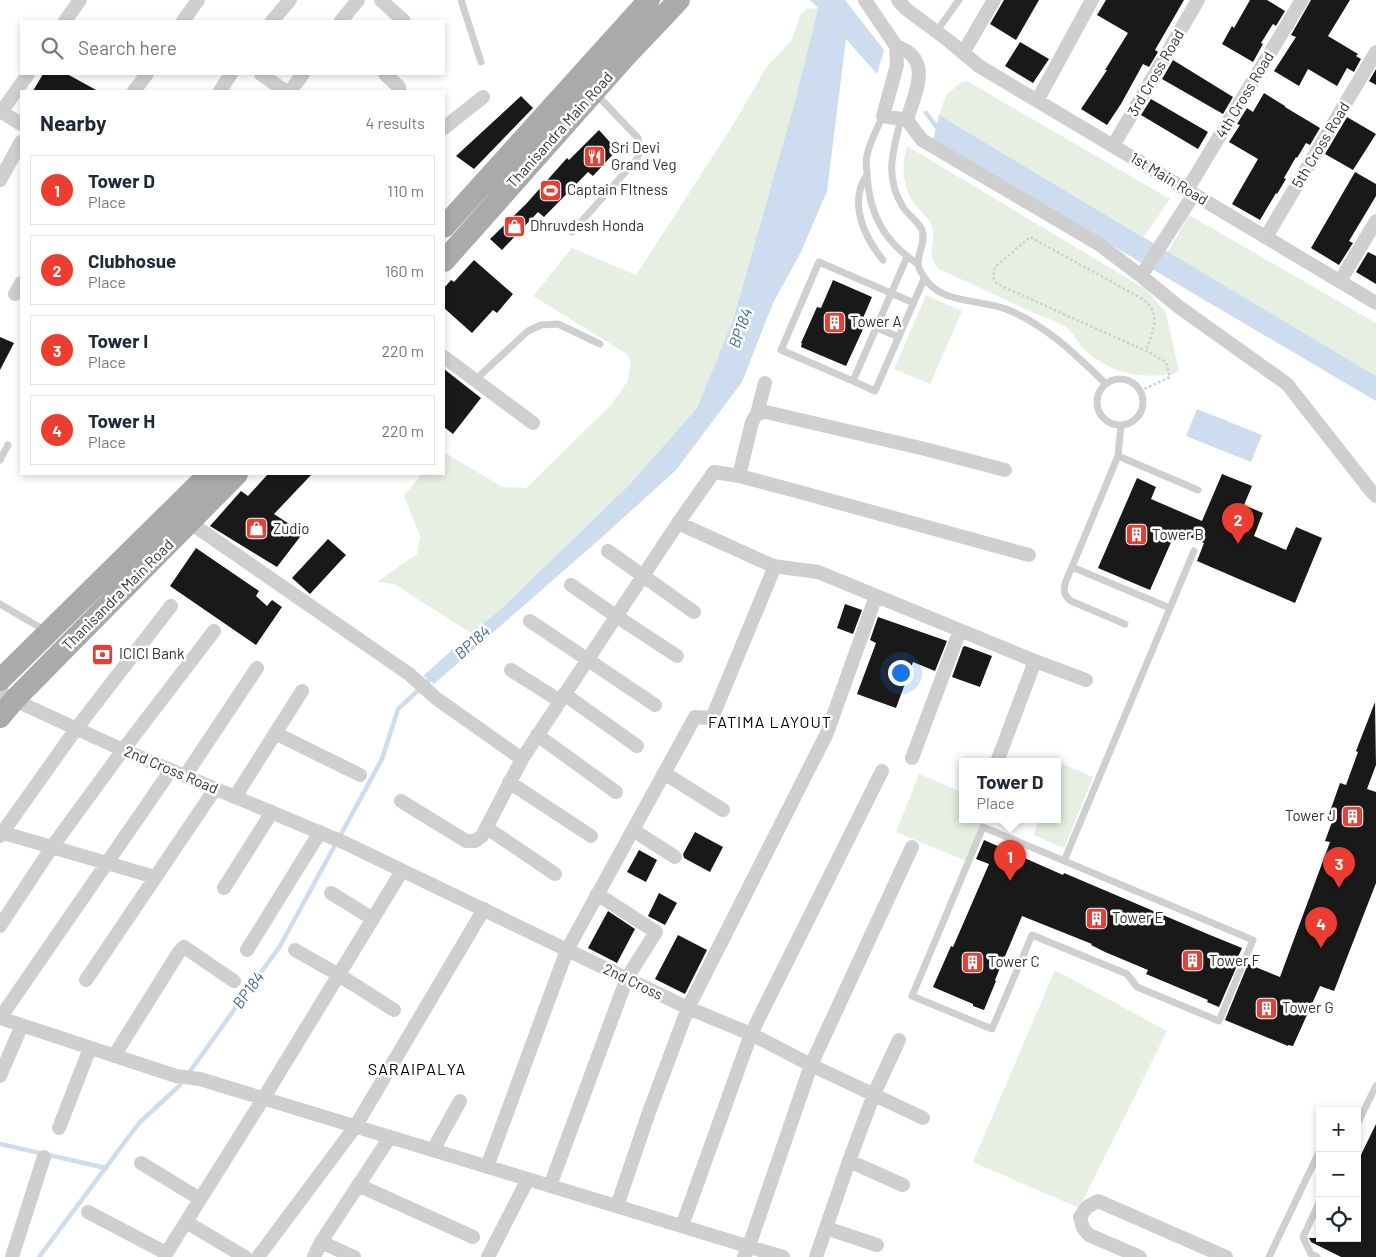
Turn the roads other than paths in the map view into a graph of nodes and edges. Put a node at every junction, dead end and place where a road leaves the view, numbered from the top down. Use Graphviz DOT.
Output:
graph roads {
  1 [pos="80,0"];
  2 [pos="198,0"];
  3 [pos="290,0"];
  4 [pos="358,0"];
  5 [pos="381,0"];
  6 [pos="460,0"];
  7 [pos="649,0"];
  8 [pos="679,0"];
  9 [pos="865,0"];
  10 [pos="898,0"];
  11 [pos="959,0"];
  12 [pos="994,0"];
  13 [pos="1092,0"];
  14 [pos="1198,0"];
  15 [pos="1302,0"];
  16 [pos="66,20"];
  17 [pos="184,20"];
  18 [pos="273,20"];
  19 [pos="342,20"];
  20 [pos="403,20"];
  21 [pos="936,32"];
  22 [pos="896,46"];
  23 [pos="1376,52"];
  24 [pos="964,53"];
  25 [pos="481,62"];
  26 [pos="27,75"];
  27 [pos="146,75"];
  28 [pos="230,75"];
  29 [pos="262,75"];
  30 [pos="302,75"];
  31 [pos="386,75"];
  32 [pos="135,90"];
  33 [pos="221,90"];
  34 [pos="284,90"];
  35 [pos="291,90"];
  36 [pos="399,90"];
  37 [pos="594,92"];
  38 [pos="482,97"];
  39 [pos="1037,101"];
  40 [pos="1,111"];
  41 [pos="883,116"];
  42 [pos="904,120"];
  43 [pos="20,123"];
  44 [pos="445,127"];
  45 [pos="20,144"];
  46 [pos="1113,146"];
  47 [pos="867,175"];
  48 [pos="0,180"];
  49 [pos="1191,192"];
  50 [pos="446,220"];
  51 [pos="1376,221"];
  52 [pos="572,232"];
  53 [pos="1266,237"];
  54 [pos="907,257"];
  55 [pos="445,260"];
  56 [pos="883,260"];
  57 [pos="918,264"];
  58 [pos="1145,271"];
  59 [pos="924,278"];
  60 [pos="1340,281"];
  61 [pos="892,293"];
  62 [pos="914,303"];
  63 [pos="1376,303"];
  64 [pos="877,328"];
  65 [pos="898,337"];
  66 [pos="600,344"];
  67 [pos="445,358"];
  68 [pos="475,380"];
  69 [pos="853,381"];
  70 [pos="765,383"];
  71 [pos="1106,384"];
  72 [pos="757,414"];
  73 [pos="534,423"];
  74 [pos="1121,425"];
  75 [pos="8,445"];
  76 [pos="1118,456"];
  77 [pos="0,460"];
  78 [pos="1005,470"];
  79 [pos="208,475"];
  80 [pos="236,475"];
  81 [pos="739,476"];
  82 [pos="1198,490"];
  83 [pos="1376,496"];
  84 [pos="189,522"];
  85 [pos="678,523"];
  86 [pos="608,551"];
  87 [pos="1194,551"];
  88 [pos="1030,555"];
  89 [pos="775,566"];
  90 [pos="1072,567"];
  91 [pos="643,576"];
  92 [pos="571,585"];
  93 [pos="876,596"];
  94 [pos="0,604"];
  95 [pos="171,606"];
  96 [pos="1170,608"];
  97 [pos="694,612"];
  98 [pos="616,616"];
  99 [pos="530,621"];
  100 [pos="1125,624"];
  101 [pos="960,630"];
  102 [pos="214,631"];
  103 [pos="48,632"];
  104 [pos="677,656"];
  105 [pos="587,659"];
  106 [pos="1035,661"];
  107 [pos="257,668"];
  108 [pos="511,670"];
  109 [pos="0,680"];
  110 [pos="1086,680"];
  111 [pos="302,691"];
  112 [pos="7,696"];
  113 [pos="562,698"];
  114 [pos="655,705"];
  115 [pos="0,717"];
  116 [pos="76,729"];
  117 [pos="276,733"];
  118 [pos="537,735"];
  119 [pos="637,746"];
  120 [pos="122,750"];
  121 [pos="912,758"];
  122 [pos="999,758"];
  123 [pos="522,759"];
  124 [pos="171,770"];
  125 [pos="882,771"];
  126 [pos="664,773"];
  127 [pos="360,775"];
  128 [pos="186,776"];
  129 [pos="509,782"];
  130 [pos="215,789"];
  131 [pos="616,792"];
  132 [pos="235,797"];
  133 [pos="401,801"];
  134 [pos="723,810"];
  135 [pos="272,812"];
  136 [pos="486,828"];
  137 [pos="633,830"];
  138 [pos="1,833"];
  139 [pos="325,835"];
  140 [pos="591,836"];
  141 [pos="344,843"];
  142 [pos="52,847"];
  143 [pos="912,848"];
  144 [pos="675,857"];
  145 [pos="1064,860"];
  146 [pos="106,862"];
  147 [pos="402,872"];
  148 [pos="555,874"];
  149 [pos="155,877"];
  150 [pos="224,888"];
  151 [pos="331,893"];
  152 [pos="597,894"];
  153 [pos="484,909"];
  154 [pos="373,919"];
  155 [pos="0,926"];
  156 [pos="247,950"];
  157 [pos="294,950"];
  158 [pos="567,950"];
  159 [pos="339,975"];
  160 [pos="627,978"];
  161 [pos="86,980"];
  162 [pos="234,981"];
  163 [pos="688,1008"];
  164 [pos="394,1010"];
  165 [pos="22,1026"];
  166 [pos="751,1034"];
  167 [pos="899,1040"];
  168 [pos="90,1048"];
  169 [pos="114,1056"];
  170 [pos="811,1065"];
  171 [pos="0,1076"];
  172 [pos="1376,1086"];
  173 [pos="874,1094"];
  174 [pos="263,1099"];
  175 [pos="460,1100"];
  176 [pos="1361,1116"];
  177 [pos="923,1118"];
  178 [pos="355,1126"];
  179 [pos="59,1128"];
  180 [pos="390,1137"];
  181 [pos="433,1150"];
  182 [pos="1319,1152"];
  183 [pos="44,1157"];
  184 [pos="848,1161"];
  185 [pos="141,1163"];
  186 [pos="487,1167"];
  187 [pos="528,1179"];
  188 [pos="358,1185"];
  189 [pos="903,1185"];
  190 [pos="550,1186"];
  191 [pos="200,1199"];
  192 [pos="617,1206"];
  193 [pos="1316,1210"];
  194 [pos="88,1212"];
  195 [pos="186,1222"];
  196 [pos="682,1226"];
  197 [pos="826,1228"];
  198 [pos="474,1237"];
  199 [pos="321,1242"];
  200 [pos="877,1245"];
  201 [pos="746,1252"];
  202 [pos="165,1255"];
  203 [pos="12,1257"];
  204 [pos="245,1257"];
  205 [pos="258,1257"];
  206 [pos="314,1257"];
  207 [pos="354,1257"];
  208 [pos="488,1257"];
  209 [pos="784,1257"];
  210 [pos="816,1257"];
  211 [pos="1140,1257"];
  212 [pos="1226,1257"];
  213 [pos="1270,1257"];
  214 [pos="1317,1257"];
  1 -- 16 [label="street"];
  2 -- 17 [label="street"];
  3 -- 18 [label="street"];
  4 -- 19 [label="street"];
  5 -- 20 [label="street"];
  6 -- 25 [label="lane"];
  7 -- 50 [label="main road, Thanisandra Main Road"];
  8 -- 37 [label="main road, Thanisandra Main Road"];
  9 -- 22 [label="street"];
  10 -- 21 [label="street, 1st Main Road"];
  11 -- 21 [label="lane"];
  12 -- 24 [label="street"];
  13 -- 39 [label="street"];
  14 -- 46 [label="street, 3rd Cross Road"];
  15 -- 49 [label="street, 4th Cross Road"];
  21 -- 24 [label="street, 1st Main Road"];
  22 -- 41 [label="street"];
  22 -- 42 [label="street"];
  23 -- 53 [label="street, 5th Cross Road"];
  24 -- 39 [label="street, 1st Main Road"];
  26 -- 40 [label="street"];
  27 -- 32 [label="street"];
  28 -- 33 [label="street"];
  29 -- 34 [label="street"];
  30 -- 35 [label="street"];
  31 -- 36 [label="street"];
  37 -- 52 [label="lane"];
  37 -- 55 [label="main road, Thanisandra Main Road"];
  38 -- 44 [label="street"];
  39 -- 46 [label="street, 1st Main Road"];
  40 -- 43 [label="street"];
  41 -- 42 [label="street"];
  41 -- 47 [label="lane"];
  42 -- 57 [label="lane"];
  42 -- 58 [label="street"];
  45 -- 48 [label="street"];
  46 -- 49 [label="street, 1st Main Road"];
  47 -- 54 [label="lane"];
  47 -- 56 [label="lane"];
  49 -- 53 [label="street, 1st Main Road"];
  49 -- 58 [label="street, 4th Cross Road"];
  51 -- 60 [label="street"];
  53 -- 60 [label="street, 1st Main Road"];
  54 -- 57 [label="lane"];
  54 -- 61 [label="lane"];
  57 -- 59 [label="lane"];
  58 -- 83 [label="street"];
  59 -- 62 [label="lane"];
  59 -- 71 [label="lane"];
  60 -- 63 [label="street, 1st Main Road"];
  61 -- 62 [label="lane"];
  61 -- 64 [label="lane"];
  61 -- 69 [label="lane"];
  62 -- 65 [label="lane"];
  64 -- 65 [label="lane"];
  64 -- 69 [label="lane"];
  65 -- 69 [label="lane"];
  66 -- 68 [label="lane"];
  67 -- 68 [label="street"];
  68 -- 73 [label="street"];
  70 -- 72 [label="street"];
  71 -- 74 [label="lane"];
  71 -- 74 [label="lane"];
  72 -- 78 [label="street"];
  72 -- 81 [label="street"];
  74 -- 76 [label="lane"];
  75 -- 77 [label="lane"];
  76 -- 82 [label="lane"];
  76 -- 90 [label="lane"];
  79 -- 103 [label="main road, Thanisandra Main Road"];
  80 -- 84 [label="main road, Thanisandra Main Road"];
  81 -- 85 [label="street"];
  81 -- 88 [label="street"];
  84 -- 112 [label="main road, Thanisandra Main Road"];
  84 -- 123 [label="street"];
  85 -- 89 [label="street"];
  85 -- 91 [label="street"];
  86 -- 91 [label="street"];
  87 -- 96 [label="lane"];
  89 -- 93 [label="street"];
  89 -- 126 [label="street"];
  90 -- 96 [label="lane"];
  90 -- 100 [label="lane"];
  91 -- 97 [label="street"];
  91 -- 98 [label="street"];
  92 -- 98 [label="street"];
  93 -- 101 [label="street"];
  93 -- 163 [label="street"];
  94 -- 103 [label="lane"];
  95 -- 116 [label="street"];
  96 -- 145 [label="lane"];
  98 -- 104 [label="street"];
  98 -- 105 [label="street"];
  99 -- 105 [label="street"];
  101 -- 106 [label="street"];
  101 -- 121 [label="street"];
  102 -- 120 [label="street"];
  103 -- 109 [label="main road, Thanisandra Main Road"];
  105 -- 113 [label="street"];
  105 -- 114 [label="street"];
  106 -- 110 [label="street"];
  106 -- 122 [label="street"];
  107 -- 128 [label="street"];
  108 -- 113 [label="street"];
  111 -- 117 [label="street"];
  112 -- 115 [label="main road, Thanisandra Main Road"];
  112 -- 116 [label="street, 2nd Cross Road"];
  113 -- 118 [label="street"];
  113 -- 119 [label="street"];
  116 -- 120 [label="street, 2nd Cross Road"];
  116 -- 138 [label="street"];
  117 -- 127 [label="street"];
  117 -- 132 [label="street"];
  118 -- 123 [label="street"];
  118 -- 131 [label="street"];
  120 -- 124 [label="street, 2nd Cross Road"];
  120 -- 142 [label="street"];
  123 -- 129 [label="street"];
  124 -- 128 [label="street, 2nd Cross Road"];
  124 -- 146 [label="street"];
  125 -- 166 [label="street"];
  126 -- 134 [label="street"];
  126 -- 137 [label="street"];
  128 -- 130 [label="street, 2nd Cross Road"];
  129 -- 136 [label="street"];
  129 -- 140 [label="street"];
  130 -- 132 [label="street, 2nd Cross Road"];
  130 -- 149 [label="street"];
  132 -- 135 [label="street, 2nd Cross Road"];
  133 -- 136 [label="street"];
  135 -- 139 [label="street, 2nd Cross Road"];
  135 -- 150 [label="street"];
  136 -- 148 [label="street"];
  137 -- 144 [label="street"];
  137 -- 152 [label="street"];
  138 -- 142 [label="street"];
  139 -- 141 [label="street, 2nd Cross Road"];
  139 -- 156 [label="street"];
  141 -- 147 [label="street, 2nd Cross"];
  142 -- 146 [label="street"];
  142 -- 155 [label="street"];
  143 -- 170 [label="street"];
  145 -- 145 [label="lane"];
  146 -- 149 [label="street"];
  146 -- 165 [label="street"];
  147 -- 153 [label="street, 2nd Cross"];
  147 -- 154 [label="street"];
  149 -- 161 [label="street"];
  151 -- 154 [label="street"];
  152 -- 158 [label="street"];
  152 -- 160 [label="street"];
  153 -- 158 [label="street, 2nd Cross"];
  153 -- 178 [label="street"];
  154 -- 159 [label="street"];
  157 -- 159 [label="street"];
  158 -- 160 [label="street, 2nd Cross"];
  158 -- 186 [label="street"];
  159 -- 164 [label="street"];
  159 -- 174 [label="street"];
  160 -- 163 [label="street, 2nd Cross"];
  160 -- 190 [label="street"];
  162 -- 169 [label="street"];
  163 -- 166 [label="street, 2nd Cross"];
  163 -- 192 [label="street"];
  165 -- 168 [label="street"];
  165 -- 171 [label="street"];
  166 -- 170 [label="street, 2nd Cross"];
  166 -- 196 [label="street"];
  167 -- 173 [label="street"];
  168 -- 169 [label="street"];
  168 -- 179 [label="street"];
  169 -- 174 [label="street"];
  170 -- 173 [label="street, 2nd Cross"];
  170 -- 201 [label="street"];
  172 -- 176 [label="lane"];
  173 -- 177 [label="street, 2nd Cross"];
  173 -- 184 [label="street"];
  174 -- 178 [label="street"];
  174 -- 191 [label="street"];
  175 -- 181 [label="street"];
  178 -- 180 [label="street"];
  178 -- 205 [label="street"];
  180 -- 181 [label="street"];
  180 -- 188 [label="street"];
  181 -- 186 [label="street"];
  182 -- 213 [label="lane"];
  183 -- 203 [label="street"];
  184 -- 189 [label="street"];
  184 -- 197 [label="street"];
  185 -- 191 [label="street"];
  186 -- 187 [label="street"];
  187 -- 190 [label="street"];
  187 -- 208 [label="street"];
  188 -- 198 [label="street"];
  188 -- 199 [label="street"];
  190 -- 192 [label="street"];
  191 -- 195 [label="street"];
  192 -- 196 [label="street"];
  193 -- 214 [label="lane"];
  194 -- 202 [label="street"];
  195 -- 202 [label="street"];
  195 -- 204 [label="street"];
  196 -- 201 [label="street"];
  197 -- 200 [label="street"];
  197 -- 210 [label="street"];
  199 -- 206 [label="street"];
  199 -- 207 [label="street"];
  201 -- 209 [label="street"];
  211 -- 212 [label="street"];
}
